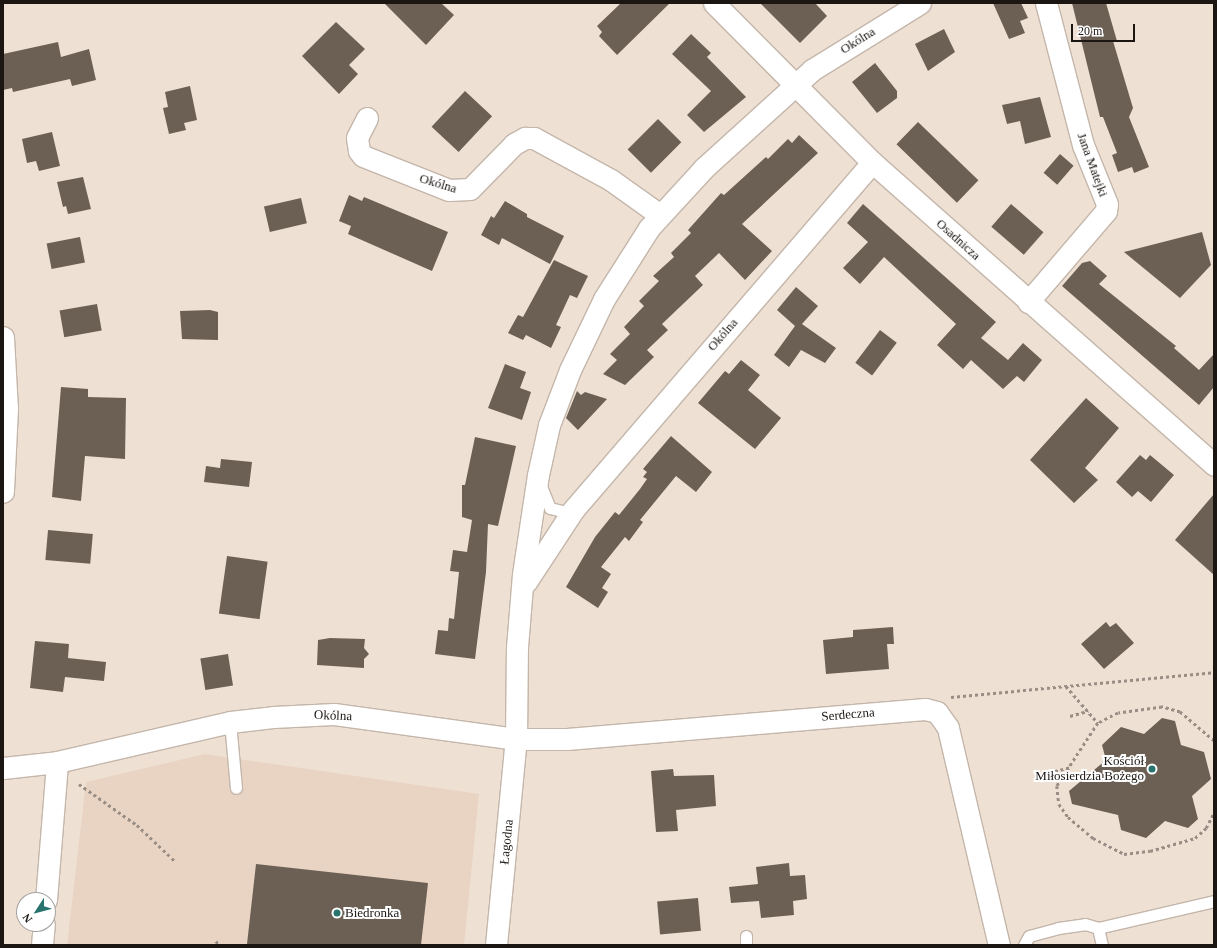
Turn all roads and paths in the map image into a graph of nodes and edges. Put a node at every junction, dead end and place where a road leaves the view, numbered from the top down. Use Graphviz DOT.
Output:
graph roads {
  1 [pos="714,3"];
  2 [pos="920,3"];
  3 [pos="1046,3"];
  4 [pos="797,83"];
  5 [pos="367,118"];
  6 [pos="872,162"];
  7 [pos="660,215"];
  8 [pos="1028,302"];
  9 [pos="3,338"];
  10 [pos="1214,465"];
  11 [pos="538,475"];
  12 [pos="3,492"];
  13 [pos="574,509"];
  14 [pos="522,589"];
  15 [pos="1214,672"];
  16 [pos="1066,685"];
  17 [pos="950,697"];
  18 [pos="1088,711"];
  19 [pos="1070,716"];
  20 [pos="230,722"];
  21 [pos="1098,723"];
  22 [pos="516,739"];
  23 [pos="1214,741"];
  24 [pos="57,762"];
  25 [pos="1071,767"];
  26 [pos="3,768"];
  27 [pos="1043,774"];
  28 [pos="79,784"];
  29 [pos="236,788"];
  30 [pos="1214,812"];
  31 [pos="175,861"];
  32 [pos="47,892"];
  33 [pos="1214,901"];
  34 [pos="1098,928"];
  35 [pos="43,932"];
  36 [pos="216,941"];
  37 [pos="42,945"];
  38 [pos="220,945"];
  39 [pos="496,945"];
  40 [pos="999,945"];
  41 [pos="1024,945"];
  42 [pos="1102,945"];
  1 -- 4 [label="street, Osadnicza"];
  2 -- 4 [label="street, Okólna"];
  3 -- 8 [label="street, Jana Matejki"];
  4 -- 6 [label="street, Osadnicza"];
  4 -- 7 [label="street, Okólna"];
  5 -- 7 [label="street, Okólna"];
  6 -- 8 [label="street, Osadnicza"];
  6 -- 13 [label="street, Okólna"];
  7 -- 11 [label="street, Okólna"];
  8 -- 10 [label="street, Osadnicza"];
  9 -- 12 [label="main road"];
  11 -- 13 [label="lane"];
  11 -- 14 [label="street, Okólna"];
  13 -- 14 [label="street, Okólna"];
  14 -- 22 [label="street, Okólna"];
  15 -- 16 [label="path"];
  16 -- 17 [label="path"];
  16 -- 18 [label="path"];
  18 -- 19 [label="path"];
  18 -- 21 [label="path"];
  20 -- 22 [label="street, Okólna"];
  20 -- 24 [label="street, Okólna"];
  20 -- 29 [label="lane"];
  21 -- 23 [label="path"];
  21 -- 25 [label="path"];
  22 -- 39 [label="street, Łagodna"];
  22 -- 40 [label="street, Serdeczna"];
  24 -- 26 [label="street, Okólna"];
  24 -- 32 [label="street"];
  25 -- 27 [label="path"];
  25 -- 30 [label="path"];
  28 -- 31 [label="path"];
  33 -- 34 [label="lane"];
  34 -- 41 [label="lane"];
  34 -- 42 [label="lane"];
  35 -- 37 [label="street"];
  36 -- 38 [label="path"];
}
